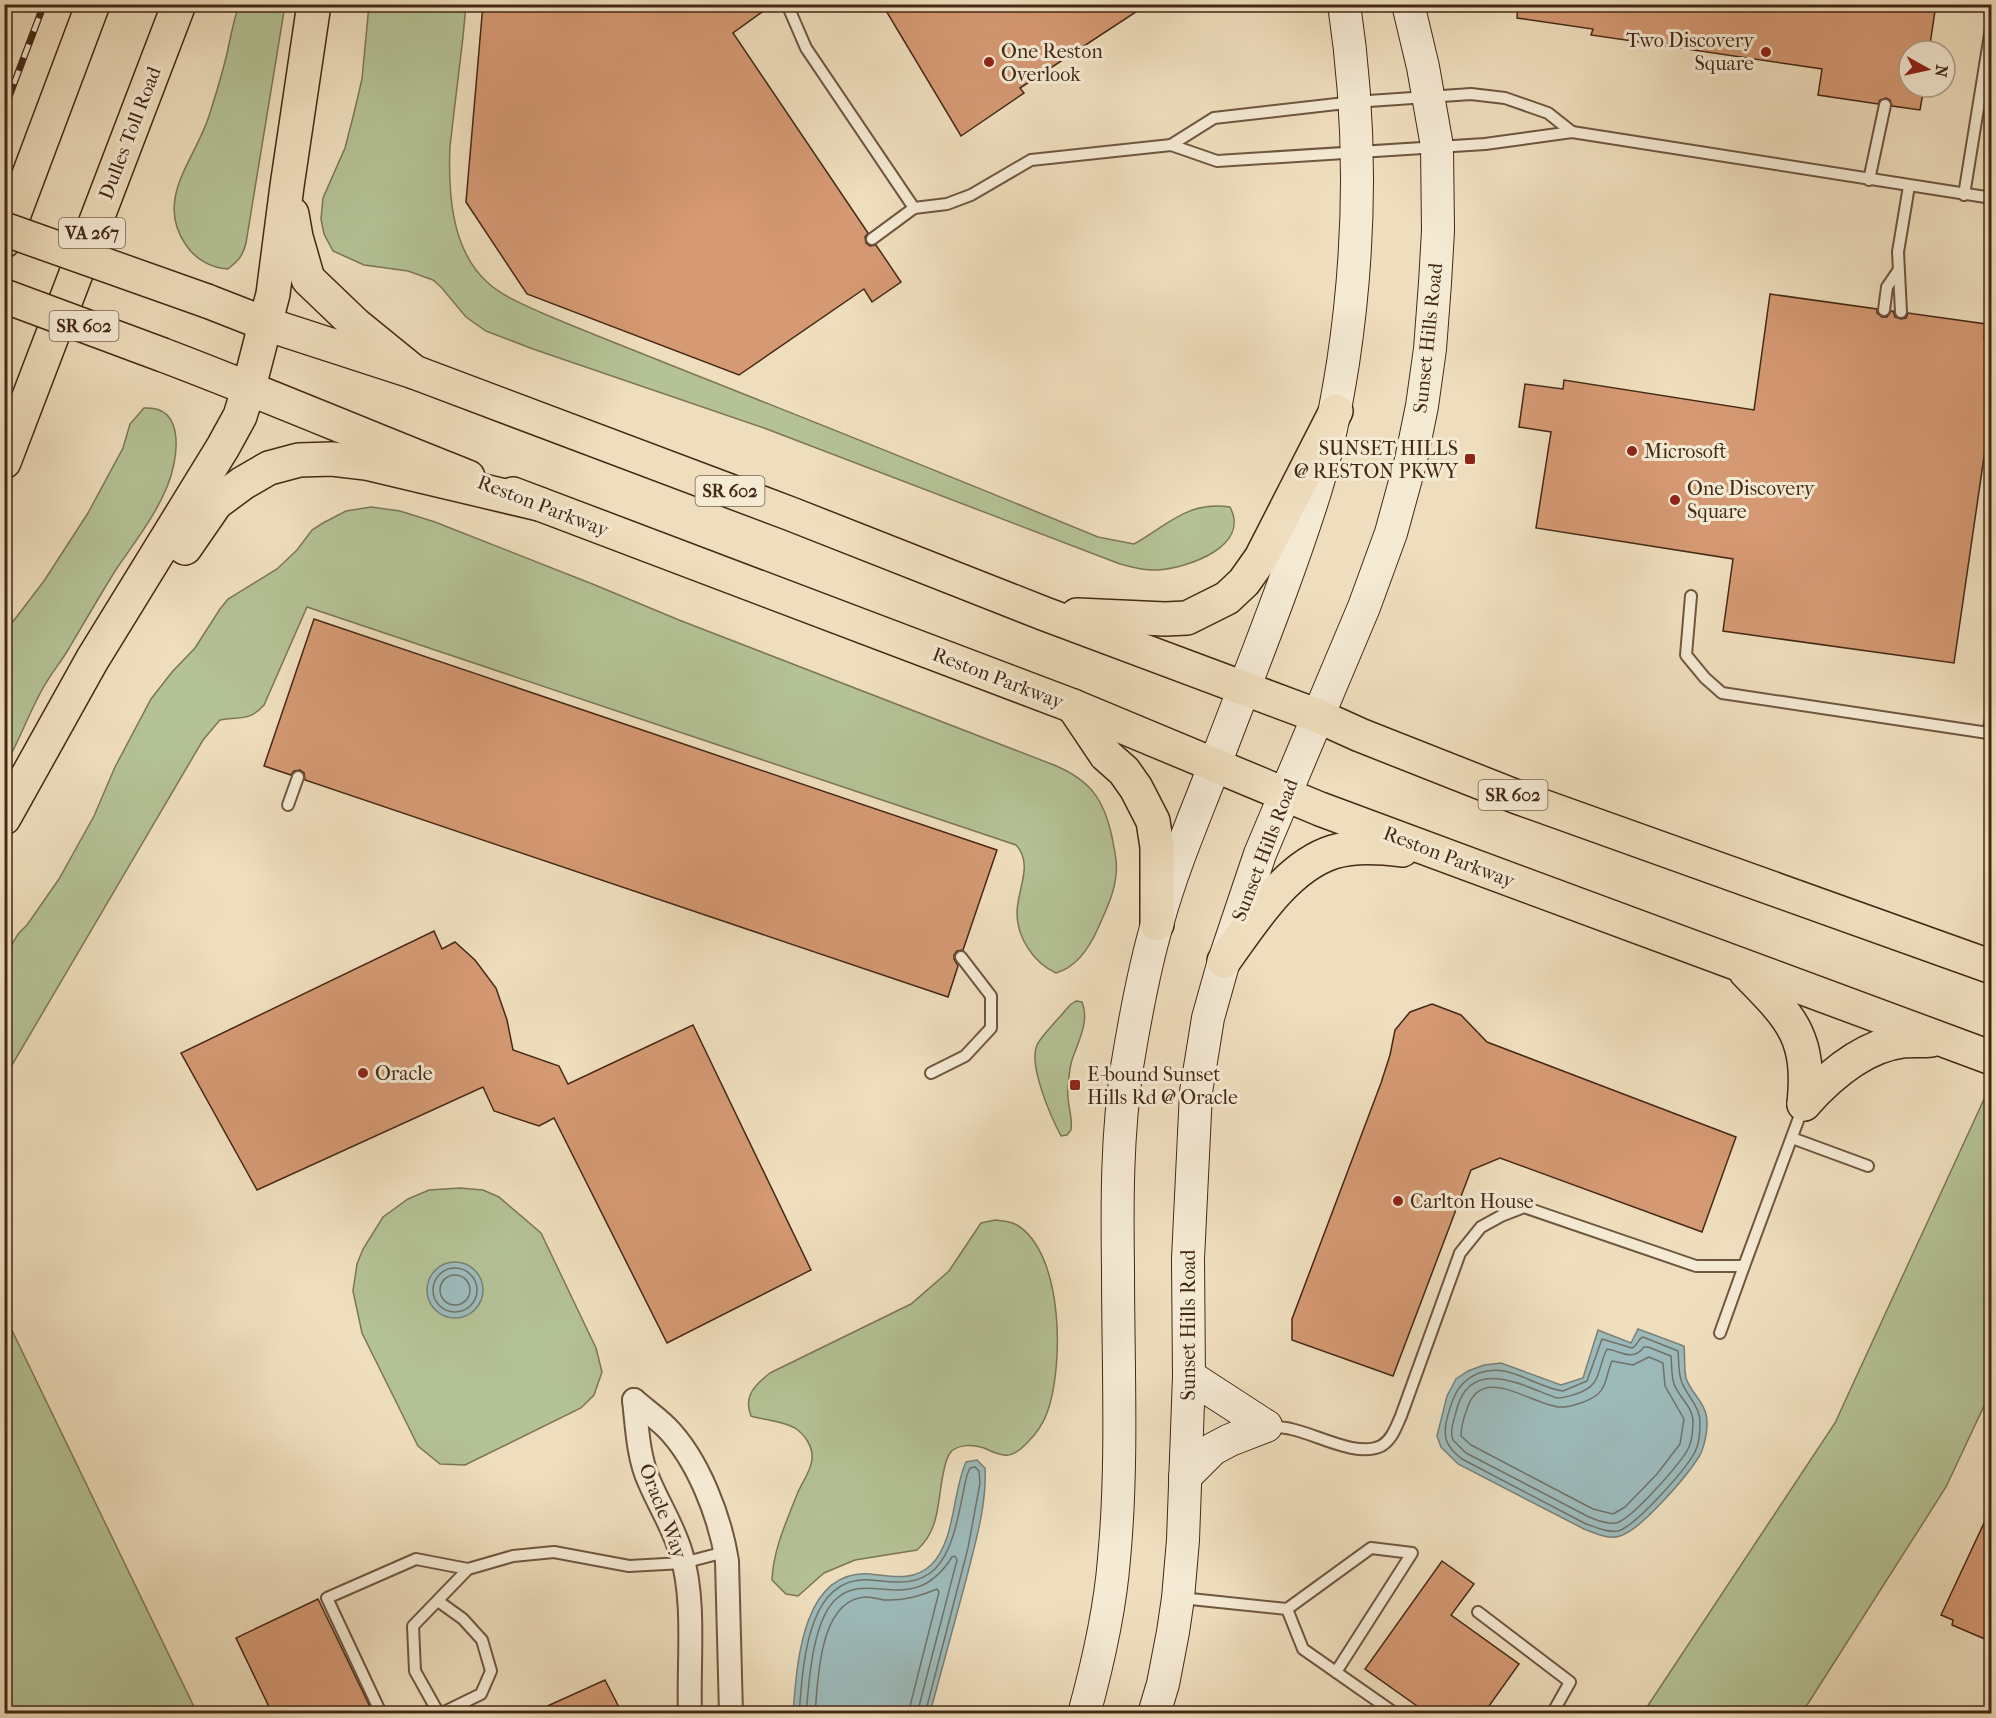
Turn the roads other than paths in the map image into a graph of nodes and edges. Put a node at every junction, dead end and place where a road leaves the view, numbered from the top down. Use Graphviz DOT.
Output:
graph roads {
  1 [pos="93,4"];
  2 [pos="179,4"];
  3 [pos="314,4"];
  4 [pos="787,4"];
  5 [pos="1344,4"];
  6 [pos="1408,4"];
  7 [pos="1992,22"];
  8 [pos="1428,96"];
  9 [pos="1354,102"];
  10 [pos="1885,105"];
  11 [pos="1572,132"];
  12 [pos="1171,145"];
  13 [pos="1437,146"];
  14 [pos="1357,152"];
  15 [pos="1869,180"];
  16 [pos="287,186"];
  17 [pos="1909,186"];
  18 [pos="1964,195"];
  19 [pos="1992,198"];
  20 [pos="914,208"];
  21 [pos="4,228"];
  22 [pos="872,239"];
  23 [pos="4,241"];
  24 [pos="1898,271"];
  25 [pos="4,296"];
  26 [pos="1884,310"];
  27 [pos="1901,312"];
  28 [pos="266,324"];
  29 [pos="414,372"];
  30 [pos="249,387"];
  31 [pos="1335,411"];
  32 [pos="4,462"];
  33 [pos="539,504"];
  34 [pos="1691,596"];
  35 [pos="1045,614"];
  36 [pos="1244,689"];
  37 [pos="1073,706"];
  38 [pos="1992,712"];
  39 [pos="1318,716"];
  40 [pos="1215,765"];
  41 [pos="32,770"];
  42 [pos="298,777"];
  43 [pos="1284,795"];
  44 [pos="288,806"];
  45 [pos="4,818"];
  46 [pos="1442,854"];
  47 [pos="1157,924"];
  48 [pos="961,957"];
  49 [pos="1224,961"];
  50 [pos="1739,964"];
  51 [pos="1992,968"];
  52 [pos="1966,1048"];
  53 [pos="931,1072"];
  54 [pos="1804,1104"];
  55 [pos="1792,1138"];
  56 [pos="1868,1166"];
  57 [pos="1744,1266"];
  58 [pos="1720,1333"];
  59 [pos="1189,1376"];
  60 [pos="1266,1426"];
  61 [pos="1185,1477"];
  62 [pos="725,1552"];
  63 [pos="683,1563"];
  64 [pos="468,1569"];
  65 [pos="1178,1598"];
  66 [pos="438,1601"];
  67 [pos="1287,1610"];
  68 [pos="1478,1612"];
  69 [pos="1336,1672"];
  70 [pos="383,1713"];
  71 [pos="439,1713"];
  72 [pos="690,1713"];
  73 [pos="731,1713"];
  74 [pos="1084,1713"];
  75 [pos="1154,1713"];
  76 [pos="1396,1713"];
  77 [pos="1552,1713"];
  1 -- 23 [label="main road"];
  2 -- 32 [label="main road, Dulles Toll Road / VA 267"];
  3 -- 16 [label="main road"];
  4 -- 20 [label="lane"];
  5 -- 9 [label="main road"];
  6 -- 8 [label="main road, Sunset Hills Road"];
  7 -- 18 [label="lane"];
  8 -- 9 [label="lane"];
  8 -- 11 [label="lane"];
  8 -- 13 [label="main road, Sunset Hills Road"];
  9 -- 12 [label="lane"];
  9 -- 14 [label="main road"];
  10 -- 15 [label="lane"];
  11 -- 13 [label="lane"];
  11 -- 15 [label="lane"];
  12 -- 14 [label="lane"];
  12 -- 20 [label="lane"];
  13 -- 14 [label="lane"];
  13 -- 39 [label="main road, Sunset Hills Road"];
  14 -- 31 [label="main road"];
  15 -- 17 [label="lane"];
  16 -- 28 [label="main road"];
  16 -- 29 [label="main road"];
  17 -- 18 [label="lane"];
  17 -- 24 [label="lane"];
  18 -- 19 [label="lane"];
  20 -- 22 [label="lane"];
  21 -- 28 [label="main road, SR 602, bridge"];
  24 -- 26 [label="lane"];
  24 -- 27 [label="lane"];
  25 -- 30 [label="main road, Reston Parkway / SR 602, bridge"];
  28 -- 29 [label="main road, SR 602"];
  28 -- 30 [label="main road"];
  29 -- 35 [label="main road, SR 602"];
  30 -- 33 [label="main road, Reston Parkway / SR 602"];
  30 -- 41 [label="main road"];
  31 -- 35 [label="main road"];
  31 -- 36 [label="main road"];
  33 -- 37 [label="main road, Reston Parkway / SR 602"];
  33 -- 41 [label="main road"];
  34 -- 38 [label="lane"];
  35 -- 36 [label="main road, SR 602"];
  36 -- 39 [label="main road, SR 602"];
  36 -- 40 [label="main road"];
  37 -- 40 [label="main road, Reston Parkway / SR 602"];
  37 -- 47 [label="main road"];
  39 -- 43 [label="main road, Sunset Hills Road"];
  39 -- 51 [label="main road, SR 602"];
  40 -- 43 [label="main road, Reston Parkway / SR 602"];
  40 -- 47 [label="main road"];
  41 -- 45 [label="main road"];
  42 -- 44 [label="lane"];
  43 -- 46 [label="main road, Reston Parkway / SR 602"];
  43 -- 49 [label="main road, Sunset Hills Road"];
  46 -- 49 [label="main road"];
  46 -- 50 [label="main road, Reston Parkway / SR 602"];
  47 -- 74 [label="main road"];
  48 -- 53 [label="lane"];
  49 -- 59 [label="main road, Sunset Hills Road"];
  50 -- 52 [label="main road, Reston Parkway / SR 602"];
  50 -- 54 [label="main road"];
  52 -- 54 [label="main road"];
  54 -- 55 [label="lane"];
  55 -- 56 [label="lane"];
  55 -- 57 [label="lane"];
  57 -- 58 [label="lane"];
  57 -- 60 [label="lane"];
  59 -- 60 [label="main road"];
  59 -- 61 [label="main road, Sunset Hills Road"];
  60 -- 61 [label="main road"];
  61 -- 65 [label="main road, Sunset Hills Road"];
  62 -- 63 [label="lane"];
  62 -- 63 [label="street, Oracle Way"];
  62 -- 73 [label="street, Oracle Way"];
  63 -- 64 [label="lane"];
  63 -- 72 [label="street, Oracle Way"];
  64 -- 66 [label="lane"];
  64 -- 70 [label="lane"];
  65 -- 67 [label="lane"];
  65 -- 75 [label="main road, Sunset Hills Road"];
  66 -- 71 [label="lane"];
  66 -- 71 [label="lane"];
  67 -- 69 [label="lane"];
  67 -- 69 [label="lane"];
  68 -- 77 [label="lane"];
  69 -- 76 [label="lane"];
}
